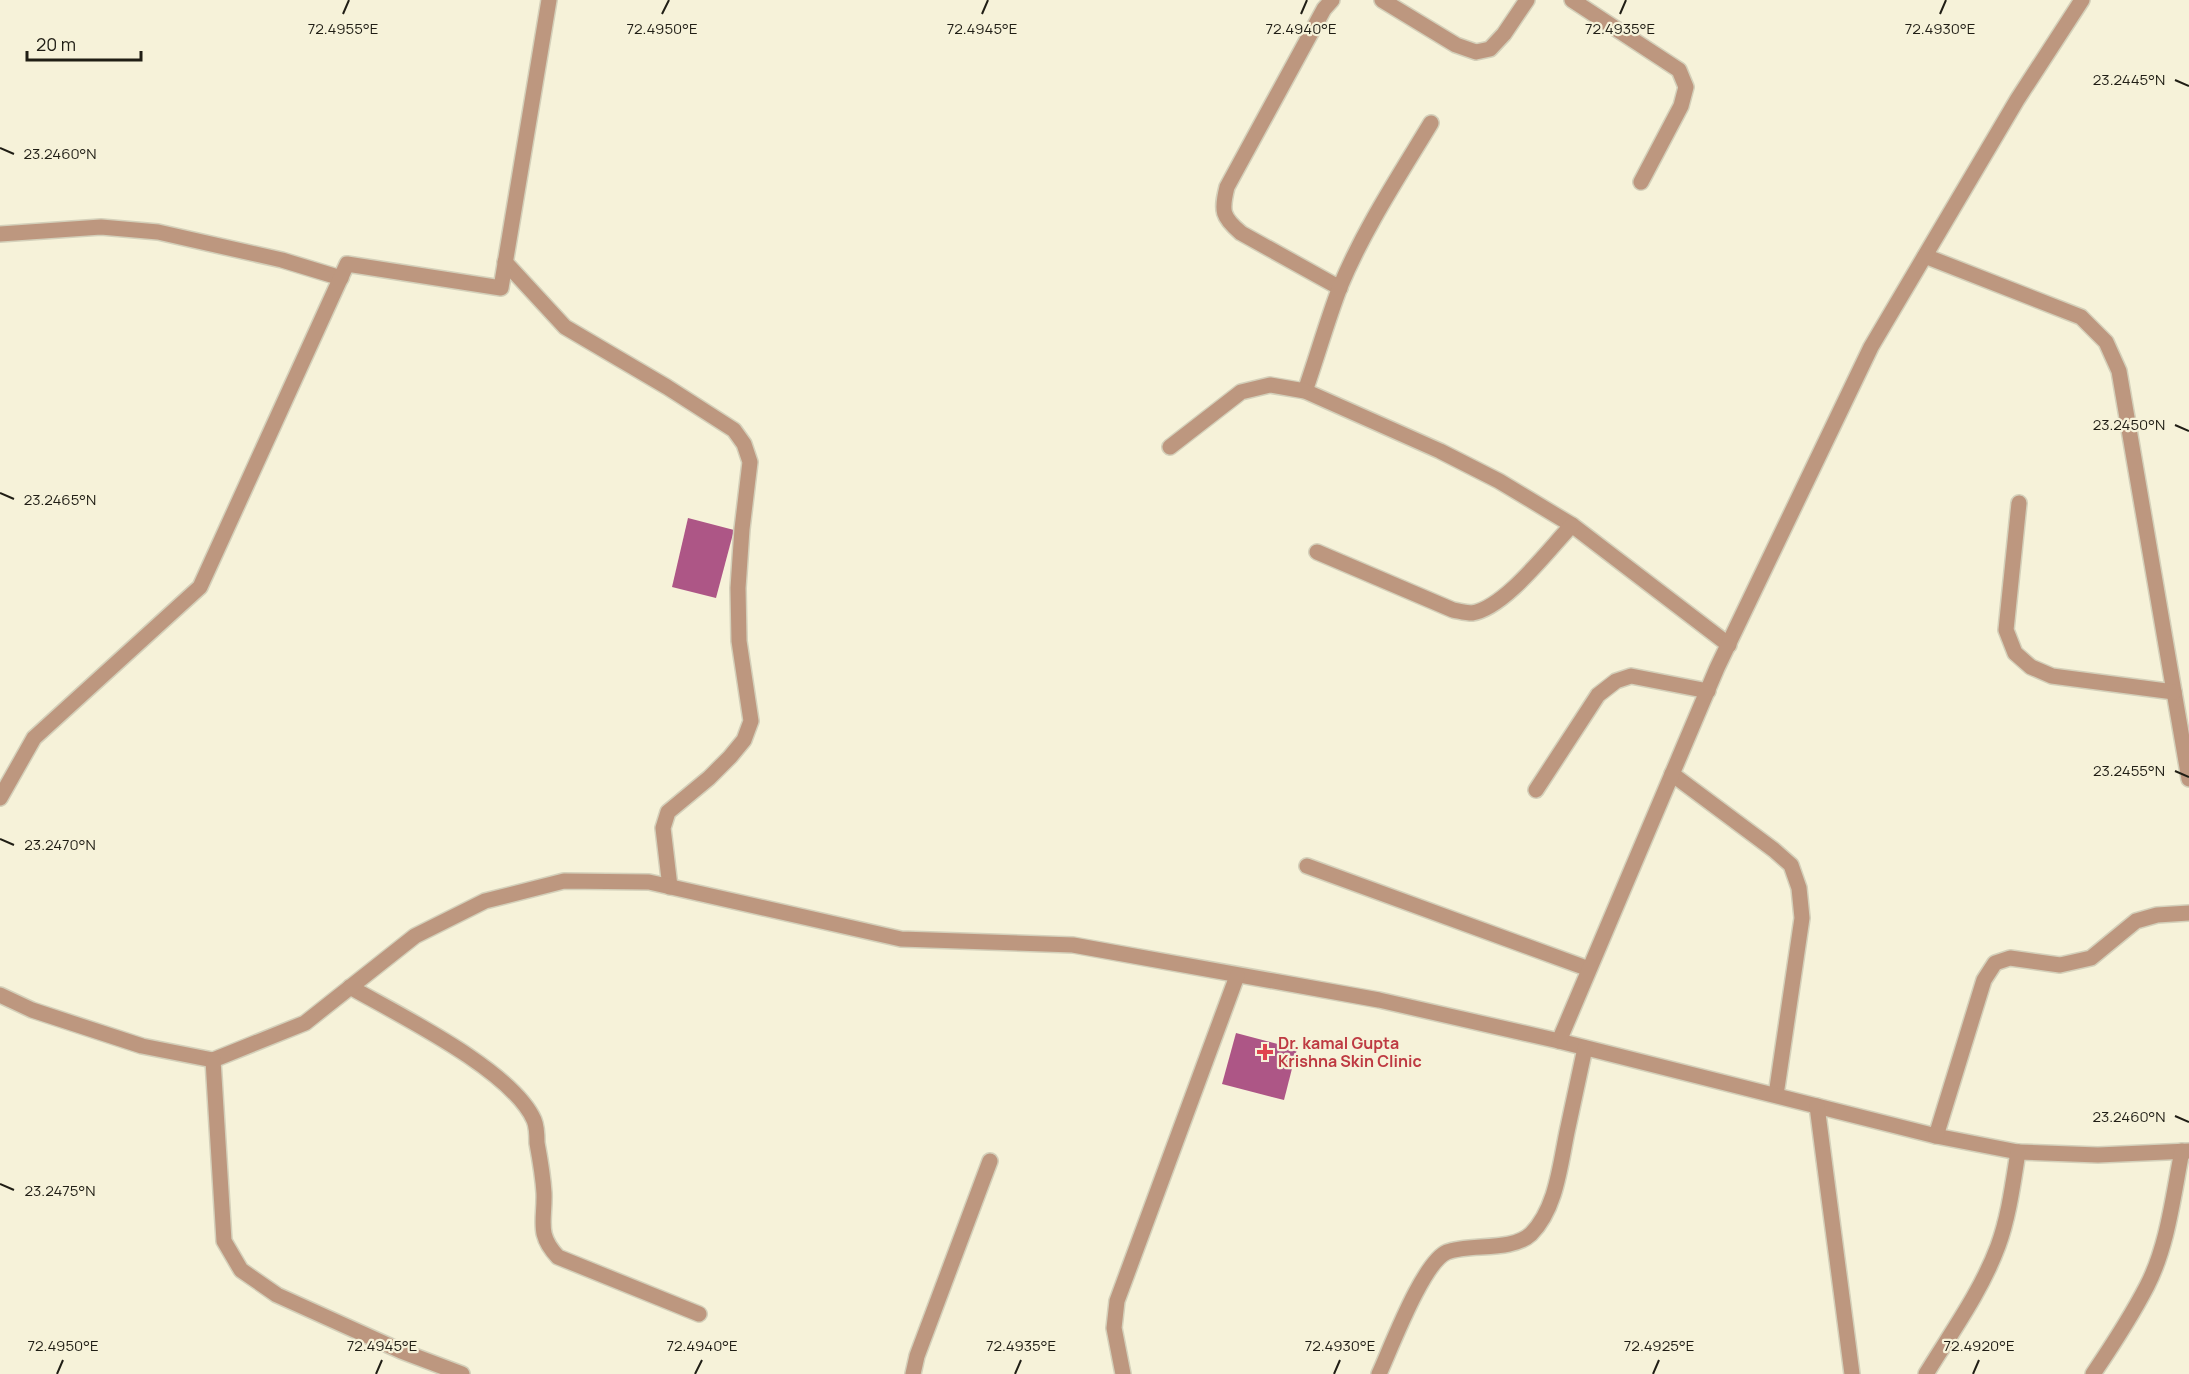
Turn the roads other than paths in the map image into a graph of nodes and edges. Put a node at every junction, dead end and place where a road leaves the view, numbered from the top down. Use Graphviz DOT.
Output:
graph roads {
  1 [pos="549,0"];
  2 [pos="1332,0"];
  3 [pos="1382,0"];
  4 [pos="1527,0"];
  5 [pos="1572,0"];
  6 [pos="2082,0"];
  7 [pos="1431,123"];
  8 [pos="1641,182"];
  9 [pos="0,234"];
  10 [pos="1925,255"];
  11 [pos="505,262"];
  12 [pos="341,278"];
  13 [pos="1340,288"];
  14 [pos="1305,391"];
  15 [pos="1170,447"];
  16 [pos="2019,503"];
  17 [pos="1572,525"];
  18 [pos="1317,552"];
  19 [pos="1729,645"];
  20 [pos="1708,691"];
  21 [pos="2174,692"];
  22 [pos="1672,774"];
  23 [pos="2189,779"];
  24 [pos="1536,790"];
  25 [pos="0,798"];
  26 [pos="1307,866"];
  27 [pos="670,887"];
  28 [pos="2189,913"];
  29 [pos="1589,969"];
  30 [pos="1237,976"];
  31 [pos="350,987"];
  32 [pos="0,995"];
  33 [pos="1559,1041"];
  34 [pos="1585,1048"];
  35 [pos="213,1060"];
  36 [pos="1776,1095"];
  37 [pos="1817,1106"];
  38 [pos="1936,1136"];
  39 [pos="2186,1151"];
  40 [pos="2018,1152"];
  41 [pos="990,1161"];
  42 [pos="699,1314"];
  43 [pos="462,1374"];
  44 [pos="913,1374"];
  45 [pos="1123,1374"];
  46 [pos="1380,1374"];
  47 [pos="1852,1374"];
  48 [pos="1926,1374"];
  49 [pos="2093,1374"];
  1 -- 11 [label="street"];
  2 -- 13 [label="street"];
  3 -- 4 [label="street"];
  5 -- 8 [label="street"];
  6 -- 10 [label="street"];
  7 -- 13 [label="street"];
  9 -- 12 [label="street"];
  10 -- 19 [label="street"];
  10 -- 21 [label="street"];
  11 -- 12 [label="street"];
  11 -- 27 [label="street"];
  12 -- 25 [label="street"];
  13 -- 14 [label="street"];
  14 -- 15 [label="street"];
  14 -- 17 [label="street"];
  16 -- 21 [label="street"];
  17 -- 18 [label="street"];
  17 -- 19 [label="street"];
  19 -- 20 [label="street"];
  20 -- 22 [label="street"];
  20 -- 24 [label="street"];
  21 -- 23 [label="street"];
  22 -- 29 [label="street"];
  22 -- 36 [label="street"];
  26 -- 29 [label="street"];
  27 -- 30 [label="street"];
  27 -- 31 [label="street"];
  28 -- 38 [label="street"];
  29 -- 33 [label="street"];
  30 -- 33 [label="street"];
  30 -- 45 [label="street"];
  31 -- 35 [label="street"];
  31 -- 42 [label="street"];
  32 -- 35 [label="street"];
  33 -- 34 [label="street"];
  34 -- 36 [label="street"];
  34 -- 46 [label="street"];
  35 -- 43 [label="street"];
  36 -- 37 [label="street"];
  37 -- 38 [label="street"];
  37 -- 47 [label="street"];
  38 -- 40 [label="street"];
  39 -- 40 [label="street"];
  39 -- 49 [label="street"];
  40 -- 48 [label="street"];
  41 -- 44 [label="street"];
}
